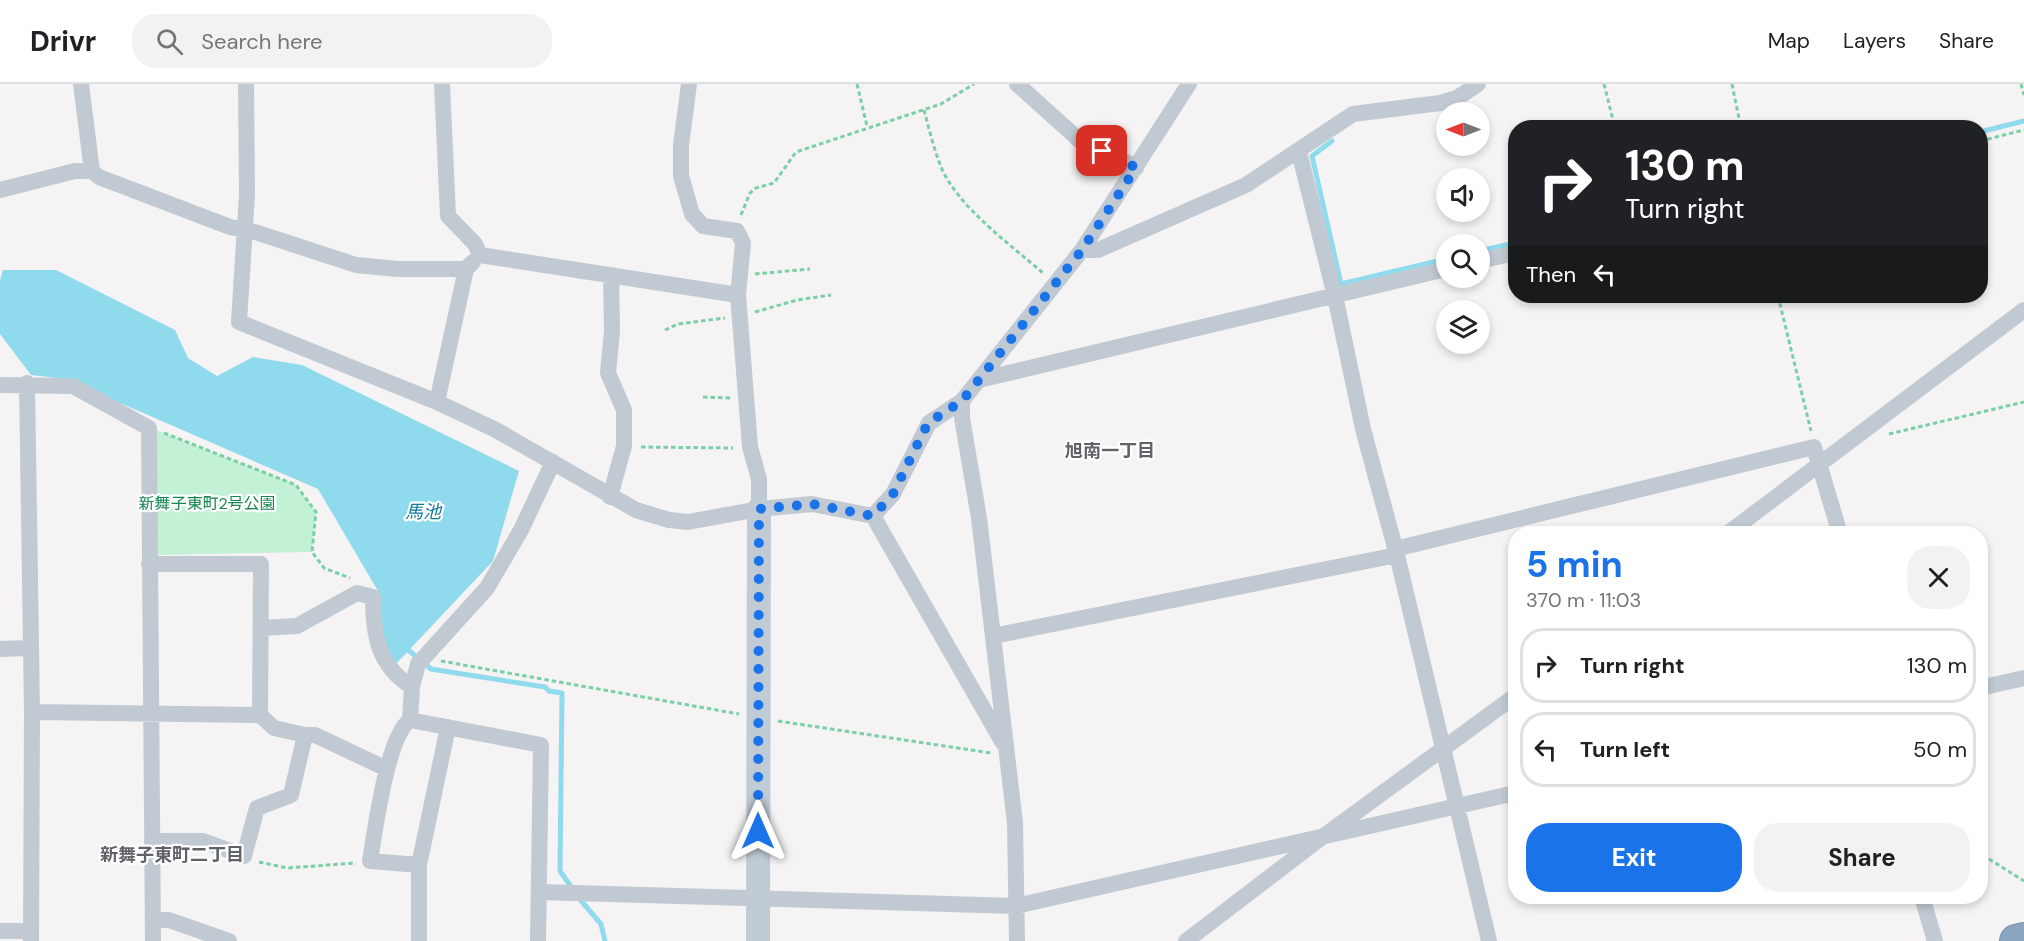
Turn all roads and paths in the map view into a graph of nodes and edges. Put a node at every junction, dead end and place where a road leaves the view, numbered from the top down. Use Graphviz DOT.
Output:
graph roads {
  1 [pos="81,84"];
  2 [pos="246,84"];
  3 [pos="442,84"];
  4 [pos="689,84"];
  5 [pos="857,84"];
  6 [pos="974,84"];
  7 [pos="1017,84"];
  8 [pos="1189,84"];
  9 [pos="1478,84"];
  10 [pos="1605,84"];
  11 [pos="1732,84"];
  12 [pos="2021,84"];
  13 [pos="2024,95"];
  14 [pos="924,110"];
  15 [pos="1613,120"];
  16 [pos="1739,120"];
  17 [pos="867,126"];
  18 [pos="2024,130"];
  19 [pos="1988,139"];
  20 [pos="1299,152"];
  21 [pos="1136,168"];
  22 [pos="92,171"];
  23 [pos="0,190"];
  24 [pos="244,231"];
  25 [pos="737,231"];
  26 [pos="1082,250"];
  27 [pos="480,255"];
  28 [pos="1508,255"];
  29 [pos="1490,259"];
  30 [pos="466,269"];
  31 [pos="810,269"];
  32 [pos="740,271"];
  33 [pos="1436,271"];
  34 [pos="611,276"];
  35 [pos="1055,284"];
  36 [pos="738,295"];
  37 [pos="1335,296"];
  38 [pos="1780,303"];
  39 [pos="2024,310"];
  40 [pos="979,380"];
  41 [pos="27,383"];
  42 [pos="0,385"];
  43 [pos="703,396"];
  44 [pos="746,396"];
  45 [pos="962,401"];
  46 [pos="436,402"];
  47 [pos="2024,402"];
  48 [pos="149,428"];
  49 [pos="1858,437"];
  50 [pos="624,446"];
  51 [pos="1814,447"];
  52 [pos="750,448"];
  53 [pos="553,462"];
  54 [pos="1819,466"];
  55 [pos="610,497"];
  56 [pos="759,509"];
  57 [pos="873,516"];
  58 [pos="1738,526"];
  59 [pos="1838,526"];
  60 [pos="1396,552"];
  61 [pos="149,564"];
  62 [pos="357,592"];
  63 [pos="261,628"];
  64 [pos="993,636"];
  65 [pos="30,648"];
  66 [pos="0,649"];
  67 [pos="426,655"];
  68 [pos="2024,678"];
  69 [pos="1988,686"];
  70 [pos="412,687"];
  71 [pos="1508,701"];
  72 [pos="32,712"];
  73 [pos="150,713"];
  74 [pos="260,715"];
  75 [pos="758,718"];
  76 [pos="410,720"];
  77 [pos="448,727"];
  78 [pos="305,735"];
  79 [pos="1443,748"];
  80 [pos="1007,752"];
  81 [pos="387,769"];
  82 [pos="1508,795"];
  83 [pos="1456,806"];
  84 [pos="1321,838"];
  85 [pos="152,841"];
  86 [pos="244,856"];
  87 [pos="1989,859"];
  88 [pos="370,861"];
  89 [pos="419,865"];
  90 [pos="2024,881"];
  91 [pos="539,892"];
  92 [pos="758,900"];
  93 [pos="1924,904"];
  94 [pos="1016,906"];
  95 [pos="153,920"];
  96 [pos="0,931"];
  97 [pos="31,936"];
  98 [pos="2024,939"];
  99 [pos="153,941"];
  100 [pos="229,941"];
  101 [pos="419,941"];
  102 [pos="538,941"];
  103 [pos="758,941"];
  104 [pos="1017,941"];
  105 [pos="1186,941"];
  106 [pos="1489,941"];
  107 [pos="1935,941"];
  108 [pos="2016,941"];
  1 -- 22 [label="street"];
  2 -- 24 [label="street"];
  3 -- 27 [label="street"];
  4 -- 25 [label="street"];
  5 -- 17 [label="path"];
  6 -- 14 [label="path"];
  7 -- 21 [label="street"];
  8 -- 21 [label="street"];
  9 -- 20 [label="street"];
  10 -- 15 [label="path"];
  11 -- 16 [label="path"];
  12 -- 13 [label="path"];
  14 -- 17 [label="path"];
  14 -- 35 [label="path"];
  17 -- 25 [label="path"];
  18 -- 19 [label="path"];
  20 -- 26 [label="street"];
  20 -- 37 [label="street"];
  21 -- 26 [label="street"];
  22 -- 23 [label="street"];
  22 -- 24 [label="street"];
  24 -- 30 [label="street"];
  24 -- 46 [label="street"];
  25 -- 32 [label="street"];
  26 -- 35 [label="street"];
  27 -- 30 [label="street"];
  27 -- 34 [label="street"];
  28 -- 29 [label="street"];
  30 -- 46 [label="street"];
  31 -- 32 [label="path"];
  32 -- 36 [label="street"];
  33 -- 37 [label="street"];
  34 -- 36 [label="street"];
  34 -- 50 [label="street"];
  35 -- 40 [label="street"];
  36 -- 44 [label="street"];
  37 -- 40 [label="street"];
  37 -- 60 [label="street"];
  38 -- 51 [label="path"];
  39 -- 49 [label="street"];
  40 -- 45 [label="street"];
  41 -- 42 [label="street"];
  41 -- 48 [label="street"];
  41 -- 65 [label="street"];
  43 -- 44 [label="path"];
  44 -- 52 [label="street"];
  45 -- 57 [label="street"];
  45 -- 64 [label="street"];
  46 -- 53 [label="street"];
  47 -- 49 [label="path"];
  48 -- 61 [label="street"];
  48 -- 62 [label="path"];
  49 -- 54 [label="street"];
  50 -- 52 [label="path"];
  50 -- 55 [label="street"];
  51 -- 54 [label="street"];
  51 -- 60 [label="street"];
  52 -- 56 [label="street"];
  53 -- 55 [label="street"];
  53 -- 67 [label="street"];
  54 -- 58 [label="street"];
  54 -- 59 [label="street"];
  55 -- 56 [label="street"];
  56 -- 57 [label="street"];
  56 -- 75 [label="street"];
  57 -- 80 [label="street"];
  60 -- 64 [label="street"];
  60 -- 79 [label="street"];
  61 -- 63 [label="street"];
  61 -- 73 [label="street"];
  62 -- 63 [label="street"];
  62 -- 70 [label="street"];
  63 -- 74 [label="street"];
  64 -- 80 [label="street"];
  65 -- 66 [label="street"];
  65 -- 72 [label="street"];
  67 -- 70 [label="street"];
  67 -- 75 [label="path"];
  68 -- 69 [label="street"];
  70 -- 76 [label="street"];
  71 -- 79 [label="street"];
  72 -- 73 [label="street"];
  72 -- 97 [label="street"];
  73 -- 74 [label="street"];
  73 -- 85 [label="street"];
  74 -- 78 [label="street"];
  75 -- 80 [label="path"];
  75 -- 92 [label="street"];
  76 -- 77 [label="street"];
  76 -- 81 [label="street"];
  77 -- 89 [label="street"];
  77 -- 91 [label="street"];
  78 -- 81 [label="street"];
  78 -- 86 [label="street"];
  79 -- 83 [label="street"];
  79 -- 84 [label="street"];
  80 -- 94 [label="street"];
  81 -- 88 [label="street"];
  82 -- 83 [label="street"];
  83 -- 84 [label="street"];
  83 -- 106 [label="street"];
  84 -- 94 [label="street"];
  84 -- 105 [label="street"];
  85 -- 86 [label="street"];
  85 -- 95 [label="street"];
  86 -- 88 [label="path"];
  87 -- 90 [label="path"];
  88 -- 89 [label="street"];
  89 -- 101 [label="street"];
  91 -- 92 [label="street"];
  91 -- 102 [label="street"];
  92 -- 94 [label="street"];
  92 -- 103 [label="street"];
  93 -- 107 [label="street"];
  94 -- 104 [label="street"];
  95 -- 99 [label="street"];
  95 -- 100 [label="street"];
  96 -- 97 [label="street"];
  98 -- 108 [label="highway"];
}
